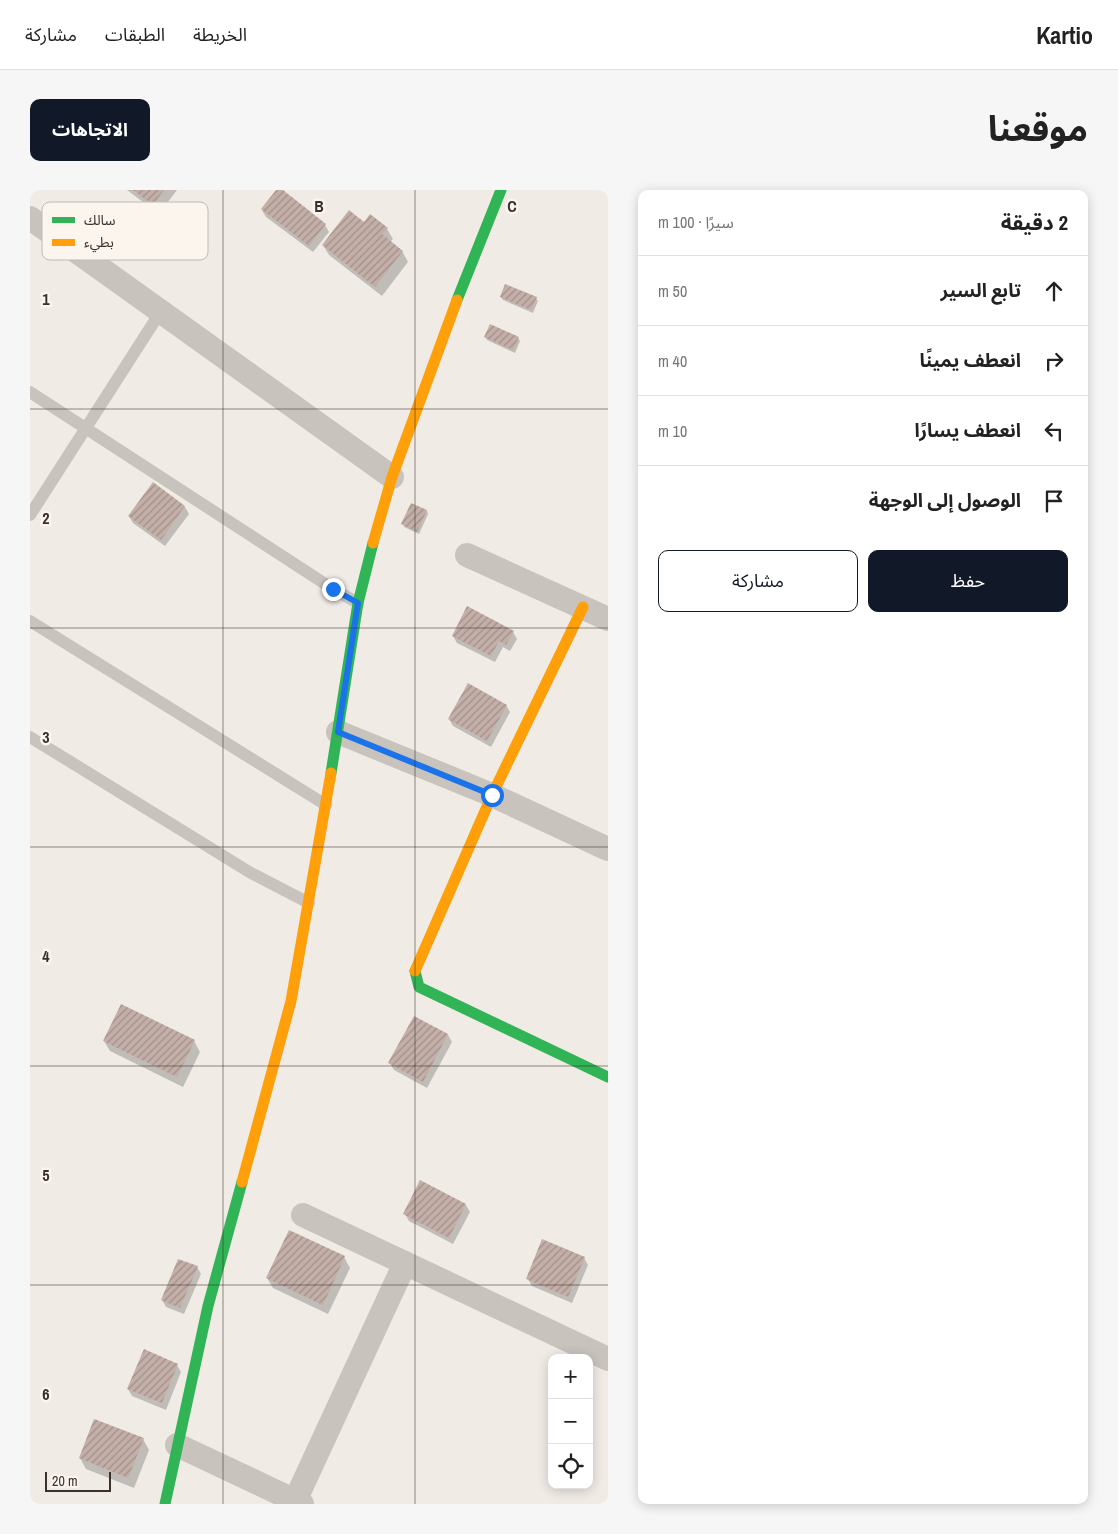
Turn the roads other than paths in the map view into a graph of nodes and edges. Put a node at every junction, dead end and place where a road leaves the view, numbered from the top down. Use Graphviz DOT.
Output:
graph roads {
  1 [pos="501,190"];
  2 [pos="30,218"];
  3 [pos="42,227"];
  4 [pos="89,260"];
  5 [pos="161,311"];
  6 [pos="30,392"];
  7 [pos="86,428"];
  8 [pos="392,477"];
  9 [pos="30,515"];
  10 [pos="467,555"];
  11 [pos="358,603"];
  12 [pos="583,607"];
  13 [pos="608,619"];
  14 [pos="30,621"];
  15 [pos="338,732"];
  16 [pos="30,737"];
  17 [pos="492,795"];
  18 [pos="326,805"];
  19 [pos="608,849"];
  20 [pos="309,903"];
  21 [pos="608,1077"];
  22 [pos="303,1214"];
  23 [pos="405,1263"];
  24 [pos="608,1359"];
  25 [pos="178,1445"];
  26 [pos="299,1502"];
  27 [pos="165,1504"];
  1 -- 8 [label="street"];
  2 -- 3 [label="street"];
  4 -- 5 [label="street"];
  5 -- 7 [label="lane"];
  5 -- 8 [label="street"];
  6 -- 7 [label="lane"];
  7 -- 9 [label="lane"];
  7 -- 11 [label="lane"];
  8 -- 11 [label="street"];
  10 -- 12 [label="street"];
  11 -- 15 [label="street"];
  12 -- 13 [label="street"];
  12 -- 17 [label="street"];
  14 -- 18 [label="lane"];
  15 -- 17 [label="street"];
  15 -- 18 [label="street"];
  16 -- 20 [label="lane"];
  17 -- 19 [label="street"];
  17 -- 21 [label="street"];
  18 -- 20 [label="street"];
  20 -- 25 [label="street"];
  22 -- 23 [label="street"];
  23 -- 24 [label="street"];
  23 -- 26 [label="street"];
  25 -- 26 [label="street"];
  25 -- 27 [label="street"];
}
